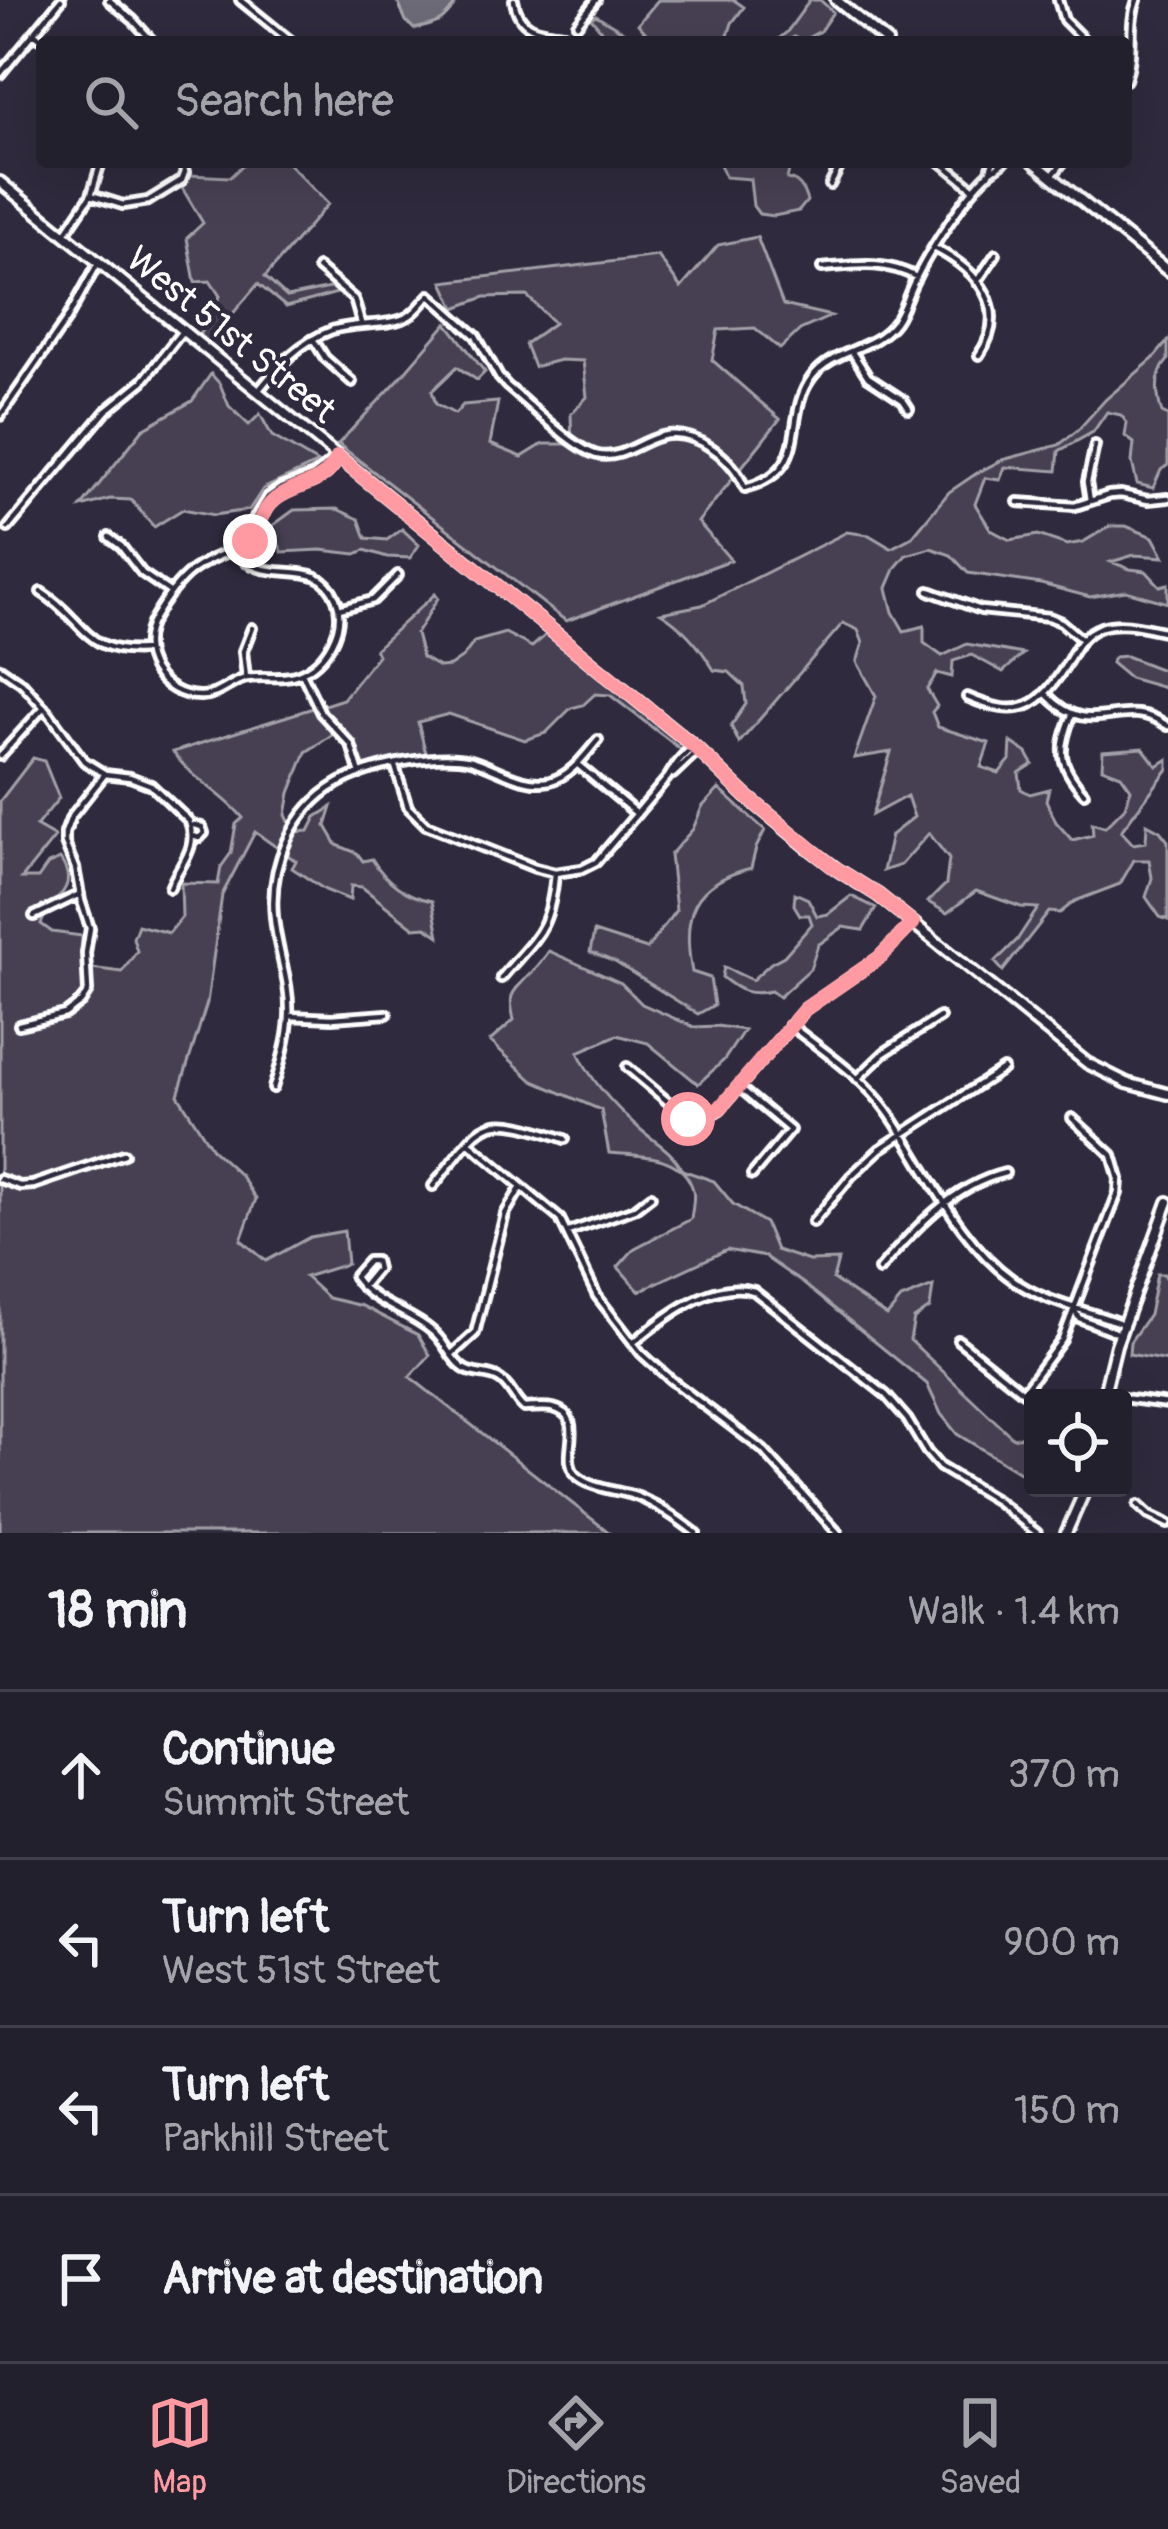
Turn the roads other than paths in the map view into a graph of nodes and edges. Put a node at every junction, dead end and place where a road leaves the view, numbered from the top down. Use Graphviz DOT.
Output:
graph roads {
  1 [pos="61,0"];
  2 [pos="109,0"];
  3 [pos="240,0"];
  4 [pos="514,0"];
  5 [pos="596,0"];
  6 [pos="836,0"];
  7 [pos="1058,0"];
  8 [pos="1137,0"];
  9 [pos="577,24"];
  10 [pos="34,33"];
  11 [pos="564,34"];
  12 [pos="38,36"];
  13 [pos="148,36"];
  14 [pos="285,36"];
  15 [pos="880,36"];
  16 [pos="1080,36"];
  17 [pos="1131,36"];
  18 [pos="0,74"];
  19 [pos="99,168"];
  20 [pos="184,168"];
  21 [pos="839,168"];
  22 [pos="948,168"];
  23 [pos="991,168"];
  24 [pos="996,168"];
  25 [pos="1042,168"];
  26 [pos="1058,168"];
  27 [pos="989,173"];
  28 [pos="1052,176"];
  29 [pos="0,182"];
  30 [pos="830,184"];
  31 [pos="975,190"];
  32 [pos="91,195"];
  33 [pos="64,235"];
  34 [pos="934,248"];
  35 [pos="997,254"];
  36 [pos="98,262"];
  37 [pos="318,268"];
  38 [pos="822,268"];
  39 [pos="1168,271"];
  40 [pos="916,277"];
  41 [pos="977,282"];
  42 [pos="361,323"];
  43 [pos="183,330"];
  44 [pos="313,339"];
  45 [pos="852,352"];
  46 [pos="979,355"];
  47 [pos="352,382"];
  48 [pos="258,392"];
  49 [pos="909,409"];
  50 [pos="0,416"];
  51 [pos="1095,445"];
  52 [pos="338,457"];
  53 [pos="1168,498"];
  54 [pos="1090,501"];
  55 [pos="1018,502"];
  56 [pos="8,528"];
  57 [pos="109,537"];
  58 [pos="235,550"];
  59 [pos="398,575"];
  60 [pos="929,591"];
  61 [pos="40,592"];
  62 [pos="171,593"];
  63 [pos="339,609"];
  64 [pos="252,628"];
  65 [pos="1168,632"];
  66 [pos="1081,639"];
  67 [pos="147,650"];
  68 [pos="0,668"];
  69 [pos="302,673"];
  70 [pos="245,678"];
  71 [pos="1046,694"];
  72 [pos="967,697"];
  73 [pos="44,707"];
  74 [pos="1072,716"];
  75 [pos="1168,726"];
  76 [pos="598,740"];
  77 [pos="695,747"];
  78 [pos="0,756"];
  79 [pos="578,764"];
  80 [pos="395,765"];
  81 [pos="105,774"];
  82 [pos="360,774"];
  83 [pos="1084,793"];
  84 [pos="637,814"];
  85 [pos="192,826"];
  86 [pos="193,836"];
  87 [pos="555,872"];
  88 [pos="170,888"];
  89 [pos="80,894"];
  90 [pos="34,916"];
  91 [pos="913,923"];
  92 [pos="502,978"];
  93 [pos="387,1014"];
  94 [pos="289,1016"];
  95 [pos="940,1017"];
  96 [pos="19,1024"];
  97 [pos="790,1025"];
  98 [pos="627,1067"];
  99 [pos="1004,1069"];
  100 [pos="857,1079"];
  101 [pos="739,1087"];
  102 [pos="273,1088"];
  103 [pos="1168,1094"];
  104 [pos="1072,1118"];
  105 [pos="902,1134"];
  106 [pos="565,1139"];
  107 [pos="469,1142"];
  108 [pos="124,1154"];
  109 [pos="1005,1173"];
  110 [pos="752,1175"];
  111 [pos="0,1179"];
  112 [pos="522,1185"];
  113 [pos="433,1186"];
  114 [pos="652,1196"];
  115 [pos="1168,1202"];
  116 [pos="947,1204"];
  117 [pos="813,1222"];
  118 [pos="568,1232"];
  119 [pos="879,1270"];
  120 [pos="362,1287"];
  121 [pos="1074,1310"];
  122 [pos="1121,1329"];
  123 [pos="958,1340"];
  124 [pos="633,1343"];
  125 [pos="452,1354"];
  126 [pos="1105,1389"];
  127 [pos="1132,1399"];
  128 [pos="1168,1404"];
  129 [pos="1082,1497"];
  130 [pos="1138,1505"];
  131 [pos="1168,1524"];
  132 [pos="835,1532"];
  133 [pos="696,1533"];
  134 [pos="1037,1533"];
  135 [pos="1066,1533"];
  1 -- 10 [label="street"];
  2 -- 13 [label="street"];
  3 -- 14 [label="street"];
  4 -- 11 [label="street"];
  5 -- 9 [label="street"];
  6 -- 15 [label="street"];
  7 -- 16 [label="street"];
  8 -- 17 [label="street"];
  10 -- 12 [label="street"];
  10 -- 18 [label="street"];
  19 -- 32 [label="street"];
  20 -- 32 [label="street"];
  21 -- 30 [label="street"];
  22 -- 31 [label="street"];
  23 -- 27 [label="street"];
  24 -- 27 [label="street"];
  25 -- 28 [label="street"];
  26 -- 28 [label="street"];
  27 -- 31 [label="street"];
  28 -- 39 [label="street"];
  29 -- 33 [label="street, West 51st Street"];
  31 -- 34 [label="street"];
  32 -- 33 [label="street"];
  33 -- 36 [label="street, West 51st Street"];
  34 -- 40 [label="street"];
  34 -- 41 [label="street"];
  35 -- 41 [label="street"];
  36 -- 43 [label="street, West 51st Street"];
  36 -- 50 [label="street"];
  37 -- 42 [label="street"];
  38 -- 40 [label="street"];
  40 -- 45 [label="street"];
  41 -- 46 [label="street"];
  42 -- 44 [label="street"];
  42 -- 45 [label="street"];
  43 -- 48 [label="street, West 51st Street"];
  43 -- 56 [label="street"];
  44 -- 47 [label="street"];
  44 -- 48 [label="street"];
  45 -- 49 [label="street"];
  48 -- 52 [label="street, West 51st Street"];
  51 -- 54 [label="street"];
  52 -- 58 [label="street"];
  52 -- 77 [label="street, West 51st Street"];
  53 -- 54 [label="street"];
  54 -- 55 [label="street"];
  57 -- 62 [label="street"];
  58 -- 62 [label="street"];
  58 -- 63 [label="street"];
  59 -- 63 [label="street"];
  60 -- 66 [label="street"];
  61 -- 67 [label="street"];
  62 -- 67 [label="street"];
  63 -- 69 [label="street"];
  64 -- 70 [label="street"];
  65 -- 66 [label="street"];
  66 -- 71 [label="street"];
  67 -- 70 [label="street"];
  68 -- 73 [label="street"];
  69 -- 70 [label="street"];
  69 -- 82 [label="street"];
  71 -- 72 [label="street"];
  71 -- 74 [label="street"];
  73 -- 78 [label="street"];
  73 -- 81 [label="street"];
  74 -- 75 [label="street"];
  74 -- 83 [label="street"];
  76 -- 79 [label="street"];
  77 -- 84 [label="street"];
  77 -- 91 [label="street, West 51st Street"];
  79 -- 80 [label="street"];
  79 -- 84 [label="street"];
  80 -- 82 [label="street"];
  80 -- 87 [label="street"];
  81 -- 85 [label="street"];
  81 -- 89 [label="street"];
  82 -- 94 [label="street"];
  84 -- 87 [label="street"];
  85 -- 86 [label="street"];
  85 -- 86 [label="street"];
  86 -- 88 [label="street"];
  87 -- 92 [label="street"];
  89 -- 90 [label="street"];
  89 -- 96 [label="street"];
  91 -- 97 [label="street"];
  91 -- 103 [label="street, West 51st Street"];
  93 -- 94 [label="street"];
  94 -- 102 [label="street"];
  95 -- 100 [label="street"];
  97 -- 100 [label="street"];
  97 -- 101 [label="street"];
  98 -- 101 [label="street"];
  99 -- 105 [label="street"];
  100 -- 105 [label="street"];
  101 -- 110 [label="street"];
  104 -- 121 [label="street"];
  105 -- 116 [label="street"];
  105 -- 117 [label="street"];
  106 -- 107 [label="street"];
  107 -- 112 [label="street"];
  107 -- 113 [label="street"];
  108 -- 111 [label="street"];
  109 -- 116 [label="street"];
  112 -- 118 [label="street"];
  112 -- 125 [label="street"];
  114 -- 118 [label="street"];
  115 -- 122 [label="street"];
  116 -- 119 [label="street"];
  116 -- 121 [label="street"];
  118 -- 124 [label="street"];
  120 -- 125 [label="street"];
  121 -- 122 [label="street"];
  121 -- 123 [label="street"];
  122 -- 126 [label="street"];
  124 -- 132 [label="street"];
  124 -- 134 [label="street"];
  125 -- 133 [label="street"];
  127 -- 128 [label="street"];
  129 -- 135 [label="street"];
  130 -- 131 [label="street"];
}
